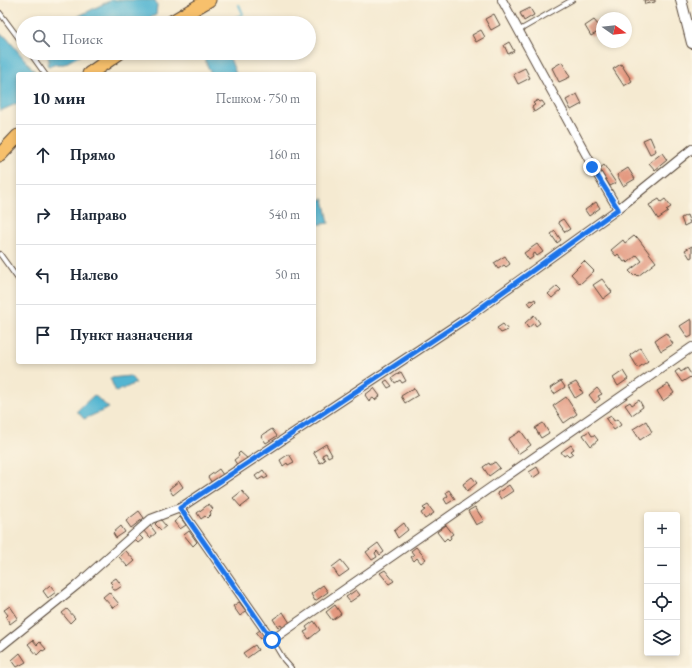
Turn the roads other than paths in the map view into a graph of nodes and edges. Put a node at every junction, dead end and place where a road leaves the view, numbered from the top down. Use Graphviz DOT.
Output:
graph roads {
  1 [pos="209,0"];
  2 [pos="502,0"];
  3 [pos="572,0"];
  4 [pos="682,0"];
  5 [pos="0,13"];
  6 [pos="182,16"];
  7 [pos="690,25"];
  8 [pos="518,31"];
  9 [pos="16,35"];
  10 [pos="692,43"];
  11 [pos="35,60"];
  12 [pos="108,60"];
  13 [pos="44,72"];
  14 [pos="92,72"];
  15 [pos="16,138"];
  16 [pos="692,149"];
  17 [pos="0,155"];
  18 [pos="618,209"];
  19 [pos="0,254"];
  20 [pos="16,276"];
  21 [pos="692,347"];
  22 [pos="180,508"];
  23 [pos="272,640"];
  24 [pos="0,647"];
  25 [pos="291,668"];
  1 -- 6 [label="main road"];
  2 -- 8 [label="street"];
  3 -- 8 [label="lane"];
  4 -- 7 [label="street"];
  5 -- 9 [label="lane"];
  7 -- 10 [label="street"];
  8 -- 18 [label="street"];
  11 -- 13 [label="lane"];
  12 -- 14 [label="main road"];
  15 -- 17 [label="main road"];
  16 -- 18 [label="street"];
  18 -- 22 [label="street"];
  19 -- 20 [label="lane"];
  21 -- 23 [label="street"];
  22 -- 23 [label="street"];
  22 -- 24 [label="street"];
  23 -- 25 [label="lane"];
}
